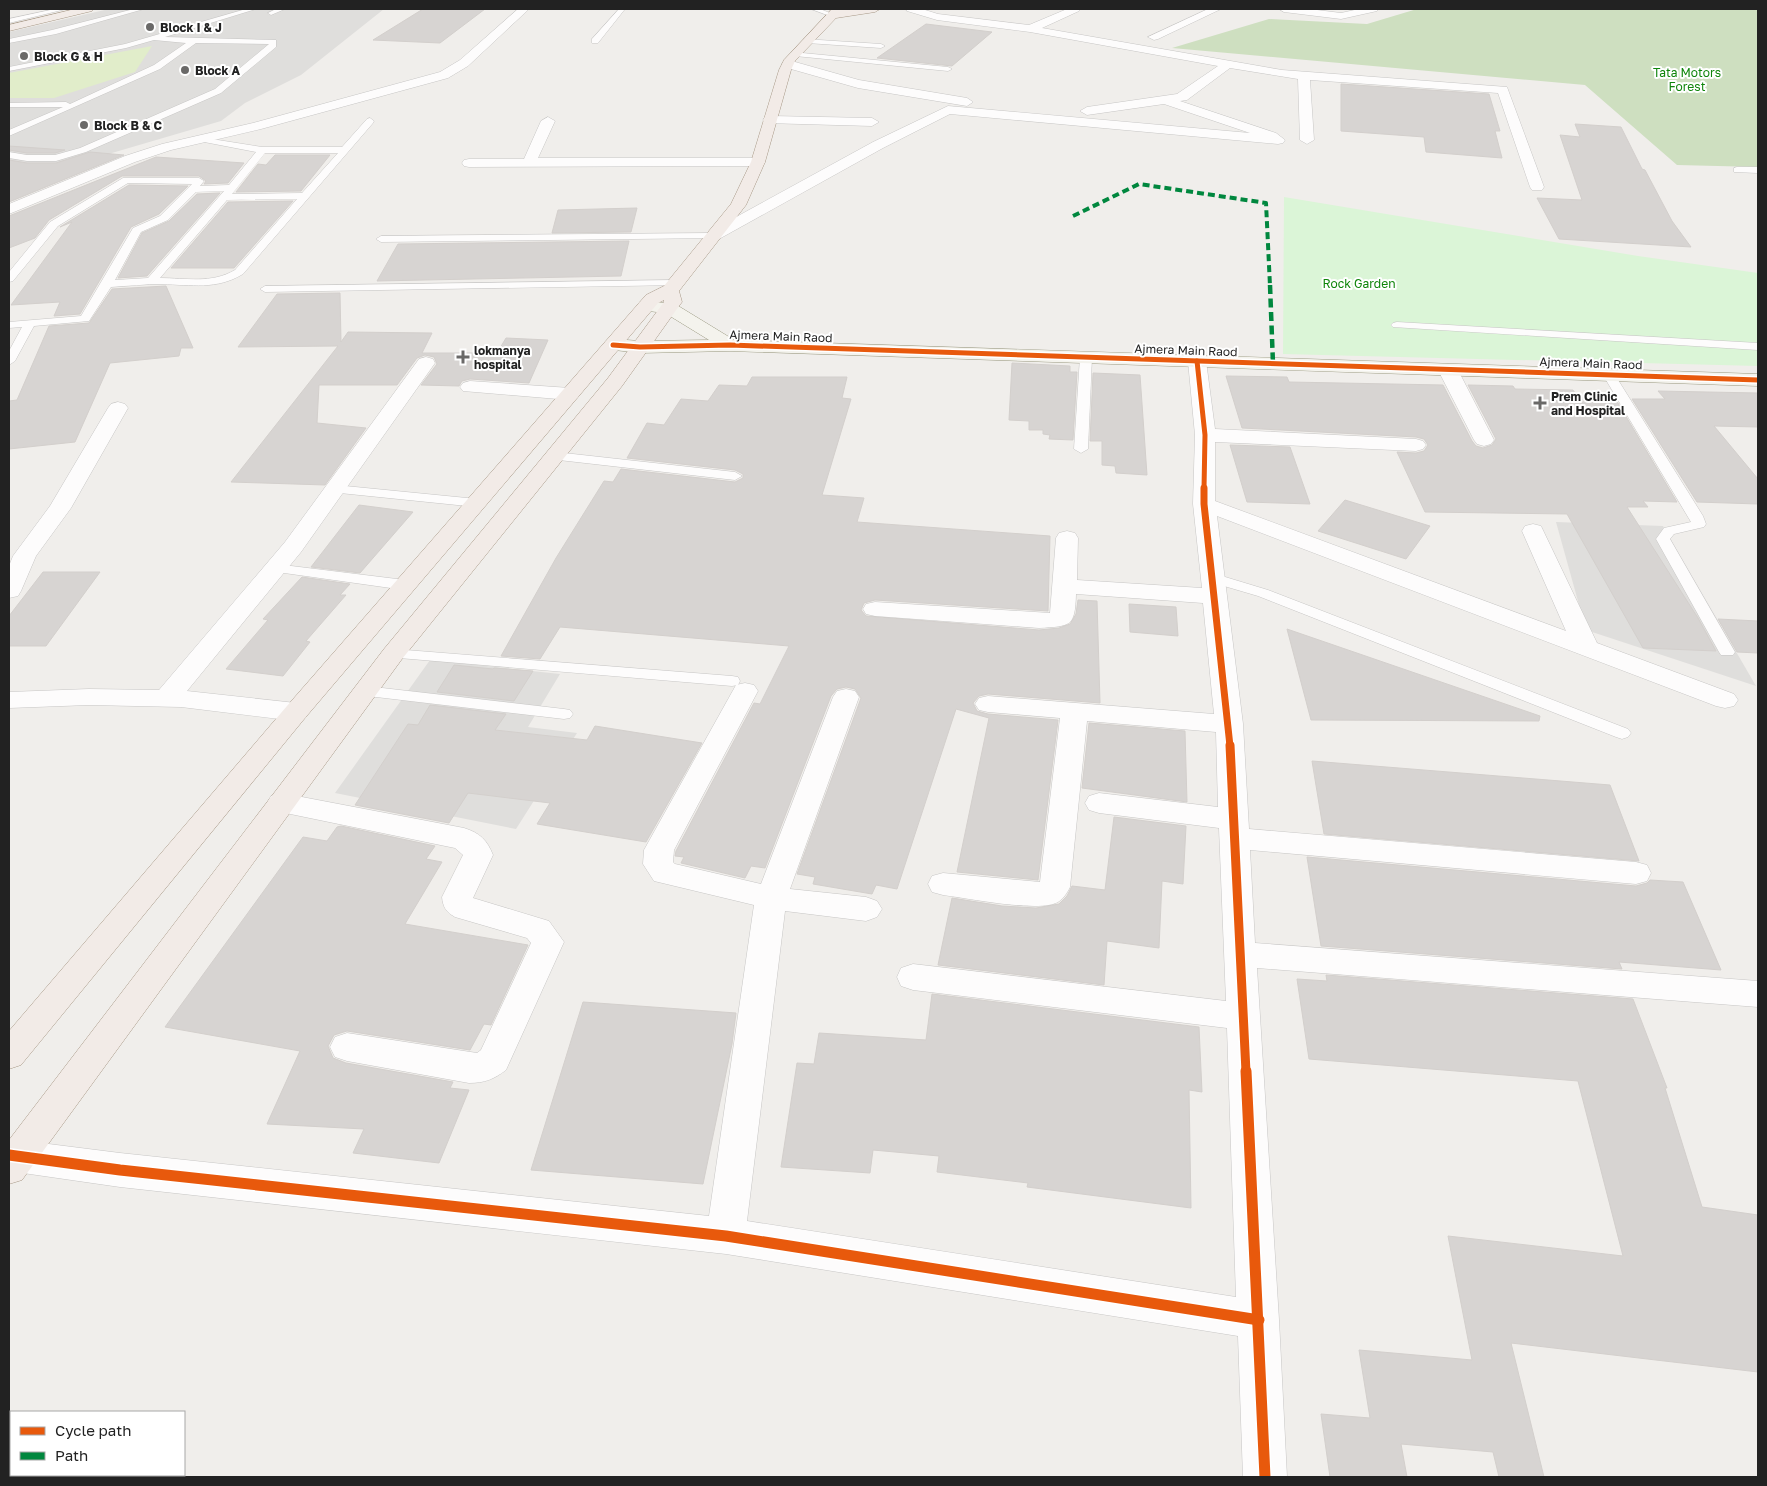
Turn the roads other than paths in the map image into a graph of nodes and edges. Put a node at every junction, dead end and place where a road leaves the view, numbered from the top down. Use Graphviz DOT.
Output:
graph roads {
  1 [pos="41,9"];
  2 [pos="63,9"];
  3 [pos="88,9"];
  4 [pos="142,9"];
  5 [pos="253,9"];
  6 [pos="282,9"];
  7 [pos="524,9"];
  8 [pos="622,9"];
  9 [pos="814,9"];
  10 [pos="874,9"];
  11 [pos="910,9"];
  12 [pos="1075,9"];
  13 [pos="1216,9"];
  14 [pos="1284,9"];
  15 [pos="1373,9"];
  16 [pos="835,12"];
  17 [pos="271,13"];
  18 [pos="9,16"];
  19 [pos="9,21"];
  20 [pos="9,28"];
  21 [pos="1030,29"];
  22 [pos="1154,37"];
  23 [pos="154,38"];
  24 [pos="9,41"];
  25 [pos="194,41"];
  26 [pos="595,41"];
  27 [pos="806,41"];
  28 [pos="881,46"];
  29 [pos="792,59"];
  30 [pos="1227,65"];
  31 [pos="9,70"];
  32 [pos="948,70"];
  33 [pos="1304,77"];
  34 [pos="1167,101"];
  35 [pos="76,104"];
  36 [pos="9,105"];
  37 [pos="770,120"];
  38 [pos="370,121"];
  39 [pos="548,121"];
  40 [pos="872,122"];
  41 [pos="9,133"];
  42 [pos="202,139"];
  43 [pos="1307,140"];
  44 [pos="262,150"];
  45 [pos="344,150"];
  46 [pos="9,155"];
  47 [pos="758,162"];
  48 [pos="469,163"];
  49 [pos="529,163"];
  50 [pos="1737,170"];
  51 [pos="1758,170"];
  52 [pos="1537,186"];
  53 [pos="192,189"];
  54 [pos="228,192"];
  55 [pos="305,196"];
  56 [pos="9,209"];
  57 [pos="714,236"];
  58 [pos="381,239"];
  59 [pos="9,279"];
  60 [pos="152,280"];
  61 [pos="107,284"];
  62 [pos="265,289"];
  63 [pos="665,296"];
  64 [pos="30,323"];
  65 [pos="9,324"];
  66 [pos="1397,326"];
  67 [pos="613,345"];
  68 [pos="730,345"];
  69 [pos="640,347"];
  70 [pos="1758,347"];
  71 [pos="1086,358"];
  72 [pos="9,361"];
  73 [pos="1197,361"];
  74 [pos="426,364"];
  75 [pos="1448,370"];
  76 [pos="1610,375"];
  77 [pos="1758,380"];
  78 [pos="470,387"];
  79 [pos="570,394"];
  80 [pos="118,408"];
  81 [pos="1205,435"];
  82 [pos="1484,440"];
  83 [pos="1416,445"];
  84 [pos="1081,449"];
  85 [pos="555,456"];
  86 [pos="735,476"];
  87 [pos="335,489"];
  88 [pos="477,503"];
  89 [pos="1204,504"];
  90 [pos="1533,530"];
  91 [pos="1067,538"];
  92 [pos="275,568"];
  93 [pos="405,585"];
  94 [pos="1064,586"];
  95 [pos="1213,587"];
  96 [pos="9,591"];
  97 [pos="875,609"];
  98 [pos="1587,648"];
  99 [pos="1727,652"];
  100 [pos="393,654"];
  101 [pos="739,686"];
  102 [pos="366,691"];
  103 [pos="846,697"];
  104 [pos="166,699"];
  105 [pos="9,700"];
  106 [pos="1725,700"];
  107 [pos="988,704"];
  108 [pos="296,712"];
  109 [pos="1074,712"];
  110 [pos="564,714"];
  111 [pos="1229,724"];
  112 [pos="1622,733"];
  113 [pos="1099,803"];
  114 [pos="281,804"];
  115 [pos="1233,828"];
  116 [pos="1636,873"];
  117 [pos="943,884"];
  118 [pos="771,898"];
  119 [pos="866,909"];
  120 [pos="1239,954"];
  121 [pos="913,977"];
  122 [pos="1758,994"];
  123 [pos="1242,1016"];
  124 [pos="347,1047"];
  125 [pos="9,1055"];
  126 [pos="12,1159"];
  127 [pos="726,1236"];
  128 [pos="1258,1320"];
  129 [pos="1265,1477"];
  1 -- 18 [label="main road"];
  2 -- 19 [label="lane"];
  3 -- 20 [label="main road"];
  4 -- 24 [label="lane"];
  5 -- 23 [label="lane"];
  6 -- 17 [label="lane"];
  7 -- 42 [label="street"];
  8 -- 26 [label="lane"];
  9 -- 16 [label="lane"];
  10 -- 16 [label="main road"];
  11 -- 21 [label="street"];
  12 -- 21 [label="street"];
  13 -- 22 [label="street"];
  14 -- 15 [label="street"];
  16 -- 27 [label="main road"];
  21 -- 30 [label="street"];
  23 -- 25 [label="lane"];
  23 -- 31 [label="lane"];
  25 -- 35 [label="lane"];
  25 -- 46 [label="lane"];
  27 -- 28 [label="lane"];
  27 -- 29 [label="main road"];
  29 -- 32 [label="lane"];
  29 -- 34 [label="street"];
  29 -- 37 [label="main road"];
  30 -- 33 [label="street"];
  30 -- 34 [label="street"];
  33 -- 43 [label="street"];
  33 -- 52 [label="street"];
  34 -- 57 [label="street"];
  35 -- 36 [label="lane"];
  35 -- 41 [label="lane"];
  37 -- 40 [label="street"];
  37 -- 47 [label="main road"];
  38 -- 45 [label="lane"];
  39 -- 49 [label="street"];
  42 -- 44 [label="lane"];
  42 -- 56 [label="street"];
  44 -- 45 [label="lane"];
  44 -- 54 [label="lane"];
  45 -- 55 [label="lane"];
  47 -- 49 [label="street"];
  47 -- 57 [label="main road"];
  48 -- 49 [label="street"];
  50 -- 51 [label="lane"];
  53 -- 54 [label="lane"];
  53 -- 59 [label="lane"];
  53 -- 61 [label="lane"];
  54 -- 55 [label="lane"];
  54 -- 60 [label="lane"];
  55 -- 60 [label="lane"];
  57 -- 58 [label="lane"];
  57 -- 63 [label="main road"];
  60 -- 61 [label="lane"];
  61 -- 64 [label="lane"];
  62 -- 63 [label="lane"];
  63 -- 67 [label="main road"];
  63 -- 68 [label="street, Ajmera Main Raod"];
  63 -- 69 [label="main road"];
  64 -- 65 [label="lane"];
  64 -- 72 [label="lane"];
  66 -- 70 [label="lane"];
  67 -- 69 [label="street, Ajmera Main Raod"];
  67 -- 79 [label="main road"];
  68 -- 69 [label="street, Ajmera Main Raod"];
  68 -- 71 [label="street, Ajmera Main Raod"];
  69 -- 85 [label="main road"];
  71 -- 73 [label="street, Ajmera Main Raod"];
  71 -- 84 [label="lane"];
  73 -- 75 [label="street, Ajmera Main Raod"];
  73 -- 81 [label="street"];
  74 -- 87 [label="street"];
  75 -- 76 [label="street, Ajmera Main Raod"];
  75 -- 82 [label="street"];
  76 -- 77 [label="street, Ajmera Main Raod"];
  76 -- 99 [label="lane"];
  78 -- 79 [label="street"];
  79 -- 88 [label="main road"];
  80 -- 96 [label="street"];
  81 -- 83 [label="street"];
  81 -- 89 [label="street"];
  85 -- 86 [label="lane"];
  85 -- 100 [label="main road"];
  87 -- 88 [label="lane"];
  87 -- 92 [label="street"];
  88 -- 93 [label="main road"];
  89 -- 95 [label="street"];
  89 -- 98 [label="street"];
  90 -- 98 [label="street"];
  91 -- 94 [label="street"];
  92 -- 93 [label="lane"];
  92 -- 104 [label="street"];
  93 -- 108 [label="main road"];
  94 -- 95 [label="street"];
  94 -- 97 [label="street"];
  95 -- 111 [label="street"];
  95 -- 112 [label="lane"];
  98 -- 106 [label="street"];
  100 -- 101 [label="lane"];
  100 -- 102 [label="main road"];
  101 -- 118 [label="street"];
  102 -- 110 [label="lane"];
  102 -- 114 [label="main road"];
  103 -- 118 [label="street"];
  104 -- 105 [label="street"];
  104 -- 108 [label="street"];
  107 -- 109 [label="street"];
  108 -- 125 [label="main road"];
  109 -- 111 [label="street"];
  109 -- 117 [label="street"];
  111 -- 115 [label="street"];
  113 -- 115 [label="street"];
  114 -- 124 [label="street"];
  114 -- 126 [label="main road"];
  115 -- 116 [label="street"];
  115 -- 120 [label="street"];
  118 -- 119 [label="street"];
  118 -- 127 [label="street"];
  120 -- 122 [label="street"];
  120 -- 123 [label="street"];
  121 -- 123 [label="street"];
  123 -- 128 [label="street"];
  126 -- 127 [label="street"];
  127 -- 128 [label="street"];
  128 -- 129 [label="street"];
}
